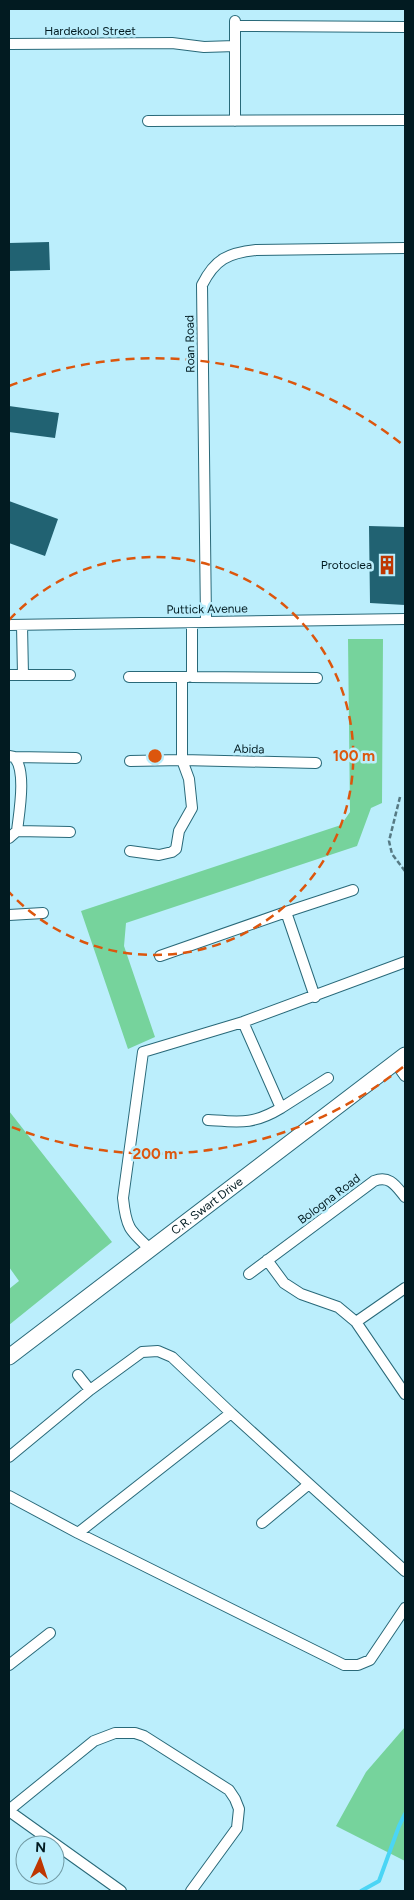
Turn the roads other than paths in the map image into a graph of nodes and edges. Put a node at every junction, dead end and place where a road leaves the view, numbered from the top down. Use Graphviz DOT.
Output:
graph roads {
  1 [pos="405,27"];
  2 [pos="9,44"];
  3 [pos="235,46"];
  4 [pos="405,120"];
  5 [pos="148,121"];
  6 [pos="235,121"];
  7 [pos="405,248"];
  8 [pos="405,619"];
  9 [pos="206,621"];
  10 [pos="192,623"];
  11 [pos="9,625"];
  12 [pos="22,625"];
  13 [pos="9,675"];
  14 [pos="23,675"];
  15 [pos="70,675"];
  16 [pos="129,677"];
  17 [pos="187,677"];
  18 [pos="317,678"];
  19 [pos="12,757"];
  20 [pos="76,758"];
  21 [pos="182,760"];
  22 [pos="130,761"];
  23 [pos="316,763"];
  24 [pos="17,831"];
  25 [pos="70,832"];
  26 [pos="9,838"];
  27 [pos="130,851"];
  28 [pos="353,890"];
  29 [pos="286,912"];
  30 [pos="43,913"];
  31 [pos="9,915"];
  32 [pos="160,956"];
  33 [pos="405,962"];
  34 [pos="314,997"];
  35 [pos="243,1022"];
  36 [pos="400,1058"];
  37 [pos="405,1076"];
  38 [pos="328,1078"];
  39 [pos="281,1108"];
  40 [pos="208,1120"];
  41 [pos="405,1197"];
  42 [pos="150,1249"];
  43 [pos="267,1260"];
  44 [pos="249,1274"];
  45 [pos="405,1288"];
  46 [pos="356,1322"];
  47 [pos="9,1357"];
  48 [pos="78,1375"];
  49 [pos="90,1390"];
  50 [pos="405,1394"];
  51 [pos="231,1413"];
  52 [pos="9,1457"];
  53 [pos="308,1484"];
  54 [pos="9,1496"];
  55 [pos="262,1523"];
  56 [pos="78,1533"];
  57 [pos="405,1571"];
  58 [pos="405,1608"];
  59 [pos="50,1632"];
  60 [pos="9,1665"];
  61 [pos="9,1810"];
  62 [pos="121,1891"];
  63 [pos="191,1891"];
  1 -- 3 [label="street"];
  2 -- 3 [label="street, Hardekool Street"];
  3 -- 6 [label="street"];
  4 -- 6 [label="street"];
  5 -- 6 [label="street"];
  7 -- 9 [label="street, Roan Road"];
  8 -- 9 [label="street, Puttick Avenue"];
  9 -- 10 [label="street, Puttick Avenue"];
  10 -- 12 [label="street, Puttick Avenue"];
  10 -- 17 [label="street"];
  11 -- 12 [label="street, Puttick Avenue"];
  12 -- 14 [label="street"];
  13 -- 14 [label="street"];
  14 -- 15 [label="street"];
  16 -- 17 [label="street"];
  17 -- 18 [label="street"];
  17 -- 21 [label="street"];
  19 -- 20 [label="street"];
  19 -- 24 [label="street"];
  21 -- 22 [label="street, Abida"];
  21 -- 23 [label="street, Abida"];
  21 -- 27 [label="street"];
  24 -- 25 [label="street"];
  24 -- 26 [label="street"];
  28 -- 29 [label="street"];
  29 -- 32 [label="street"];
  29 -- 34 [label="street"];
  30 -- 31 [label="street"];
  33 -- 34 [label="street"];
  34 -- 35 [label="street"];
  35 -- 39 [label="street"];
  35 -- 42 [label="street"];
  36 -- 37 [label="street"];
  36 -- 42 [label="street, C.R. Swart Drive"];
  38 -- 39 [label="street"];
  39 -- 40 [label="street"];
  41 -- 43 [label="street, Bologna Road"];
  42 -- 47 [label="street, C.R. Swart Drive"];
  43 -- 44 [label="street, Bologna Road"];
  43 -- 46 [label="street"];
  45 -- 46 [label="street"];
  46 -- 50 [label="street"];
  48 -- 49 [label="street"];
  49 -- 51 [label="street"];
  49 -- 52 [label="street"];
  51 -- 53 [label="street"];
  51 -- 56 [label="street"];
  53 -- 55 [label="street"];
  53 -- 57 [label="street"];
  54 -- 56 [label="street"];
  56 -- 58 [label="street"];
  59 -- 60 [label="street"];
  61 -- 62 [label="street"];
  61 -- 63 [label="street"];
}
